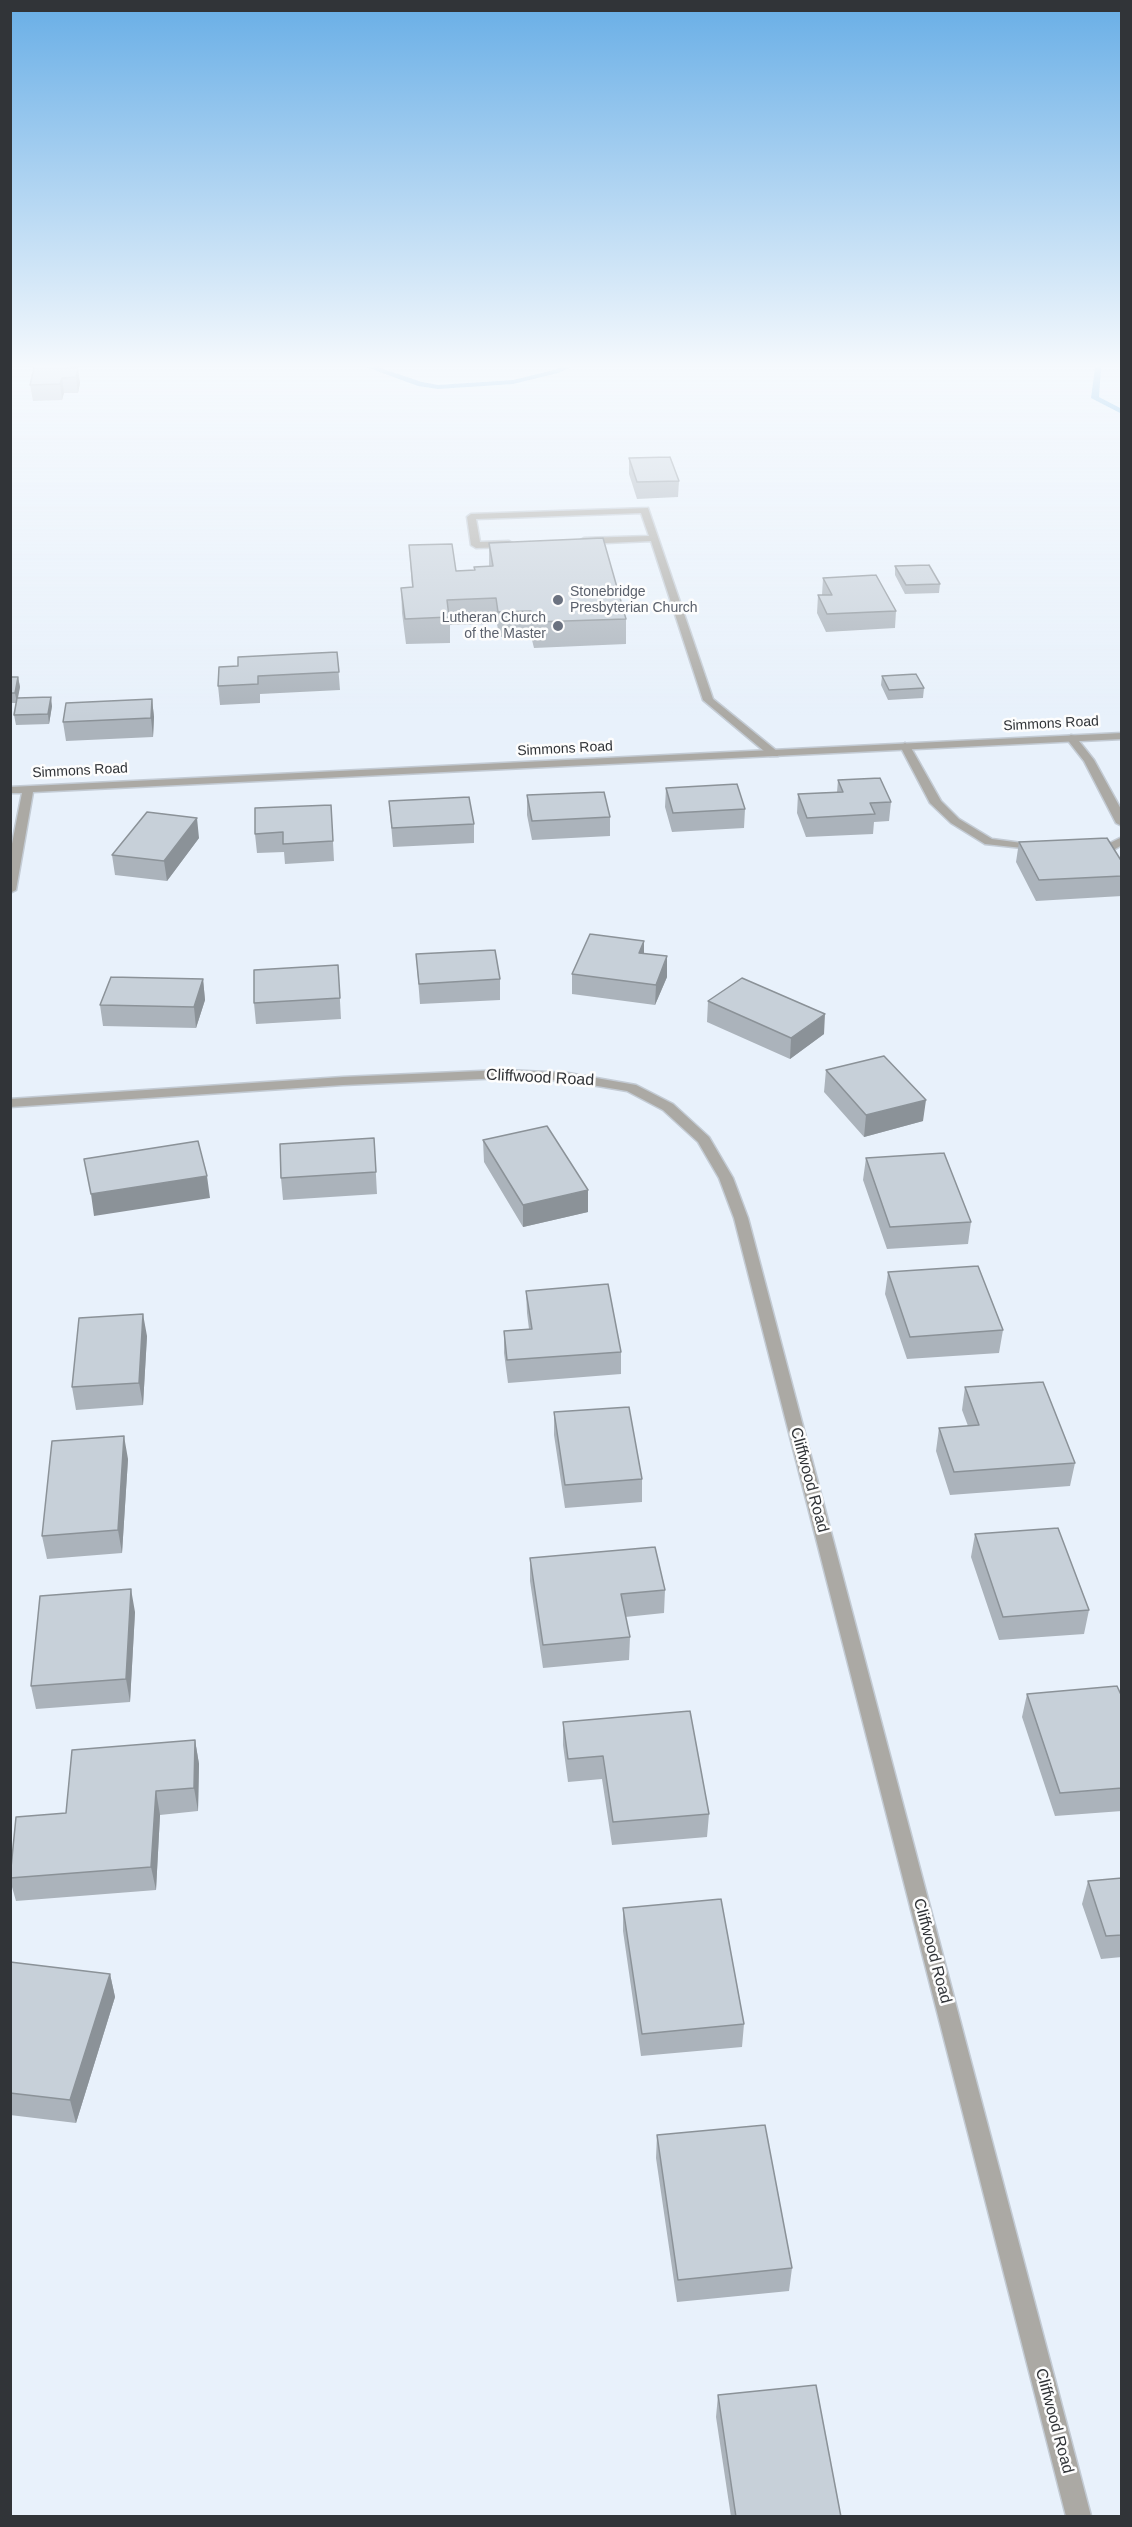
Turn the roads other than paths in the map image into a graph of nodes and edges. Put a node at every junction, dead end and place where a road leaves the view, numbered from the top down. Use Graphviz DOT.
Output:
graph roads {
  1 [pos="654,538"];
  2 [pos="571,542"];
  3 [pos="524,543"];
  4 [pos="1122,736"];
  5 [pos="1071,738"];
  6 [pos="905,746"];
  7 [pos="774,754"];
  8 [pos="28,789"];
  9 [pos="10,790"];
  10 [pos="1122,823"];
  11 [pos="1122,840"];
  12 [pos="1051,848"];
  13 [pos="1084,849"];
  14 [pos="10,890"];
  15 [pos="10,1103"];
  16 [pos="1079,2517"];
  1 -- 2 [label="street"];
  1 -- 3 [label="street"];
  1 -- 7 [label="street"];
  4 -- 5 [label="street, Simmons Road"];
  5 -- 6 [label="street, Simmons Road"];
  5 -- 10 [label="street"];
  6 -- 7 [label="street, Simmons Road"];
  6 -- 12 [label="street"];
  7 -- 8 [label="street, Simmons Road"];
  8 -- 9 [label="street, Simmons Road"];
  8 -- 14 [label="street"];
  11 -- 13 [label="street"];
  15 -- 16 [label="street, Cliffwood Road"];
}
